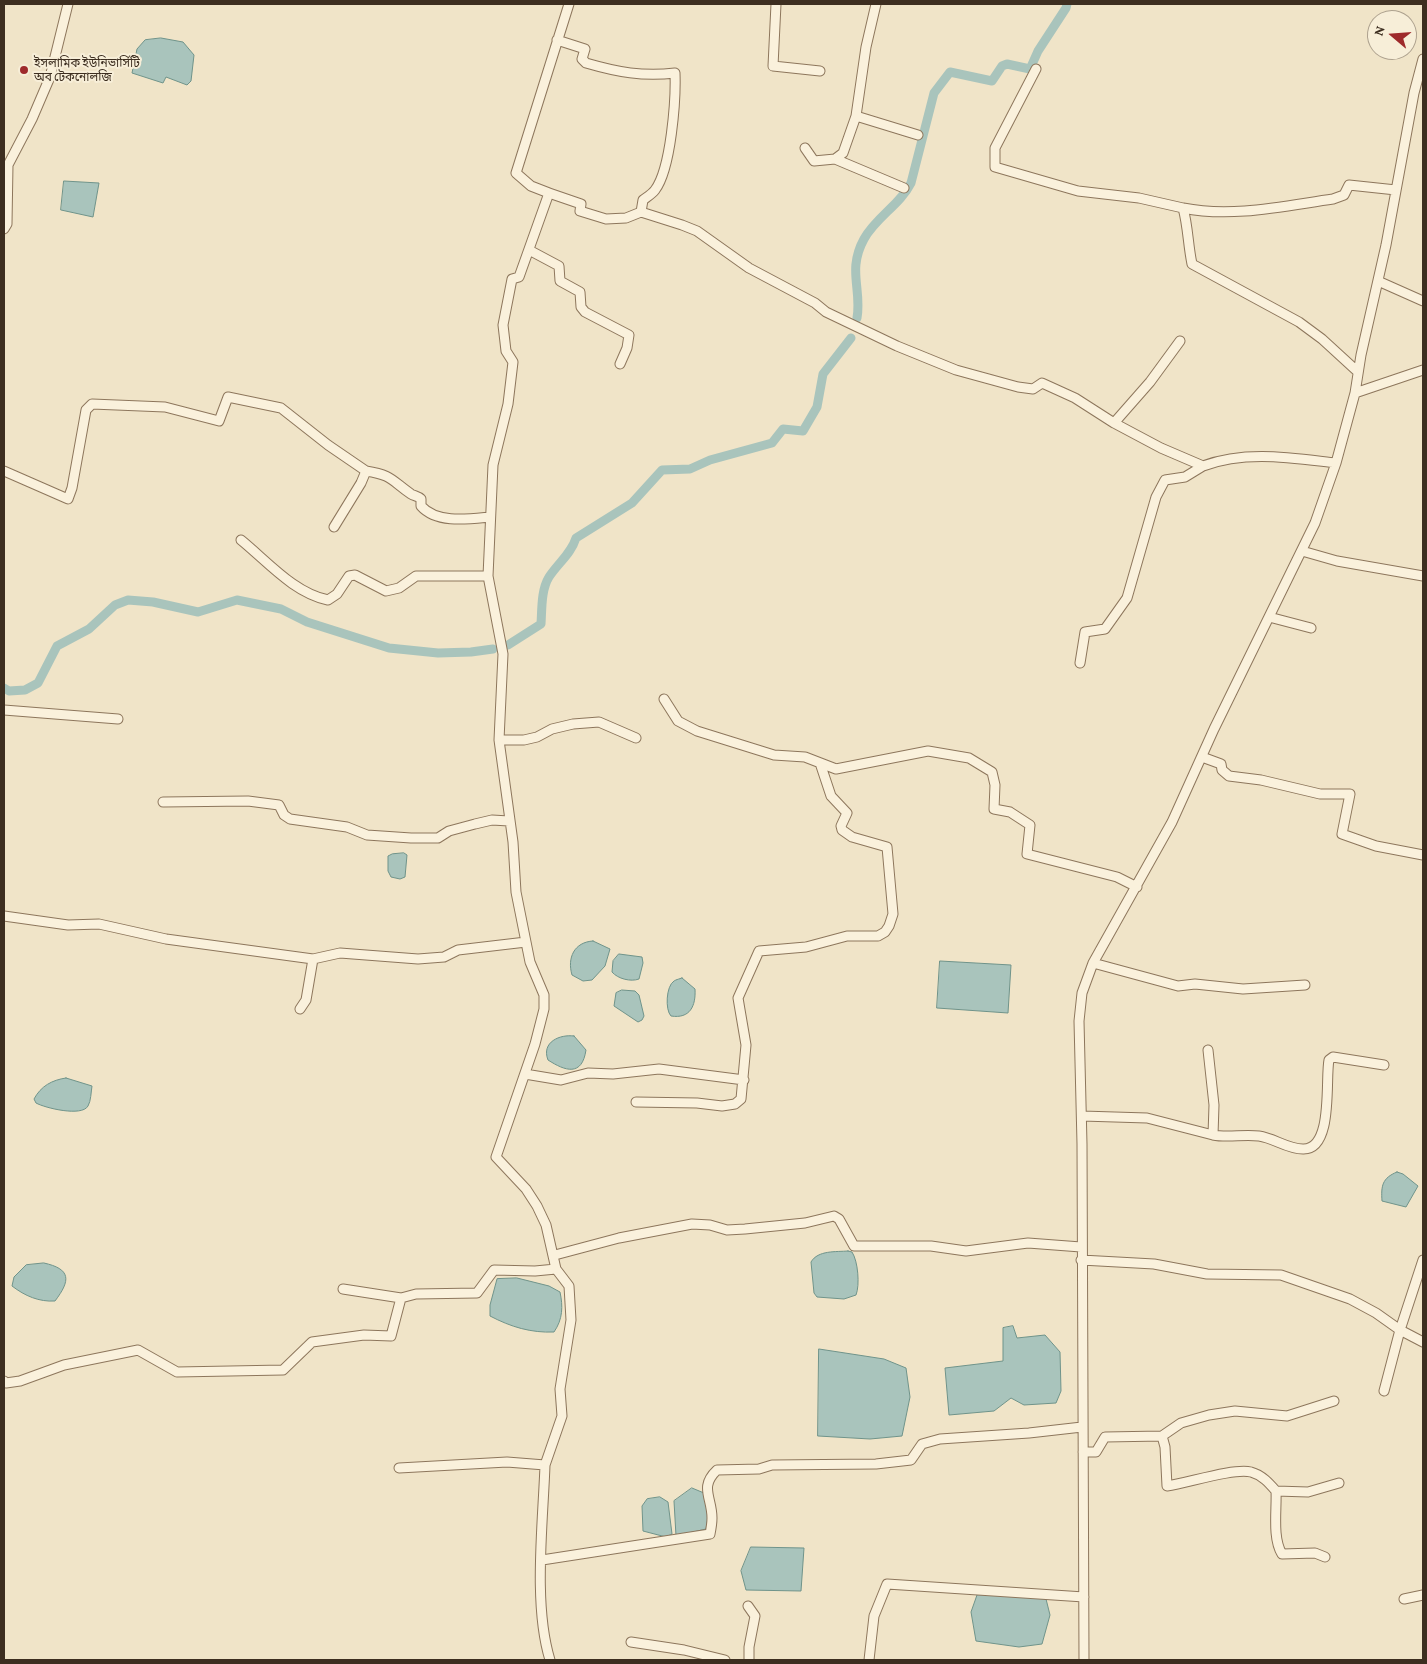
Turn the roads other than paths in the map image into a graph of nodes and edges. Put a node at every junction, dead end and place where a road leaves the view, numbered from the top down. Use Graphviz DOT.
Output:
graph roads {
  1 [pos="68,4"];
  2 [pos="569,4"];
  3 [pos="776,4"];
  4 [pos="876,4"];
  5 [pos="557,40"];
  6 [pos="1423,59"];
  7 [pos="1036,69"];
  8 [pos="820,71"];
  9 [pos="856,116"];
  10 [pos="918,135"];
  11 [pos="805,148"];
  12 [pos="835,159"];
  13 [pos="904,188"];
  14 [pos="1396,190"];
  15 [pos="549,193"];
  16 [pos="1183,208"];
  17 [pos="641,212"];
  18 [pos="4,229"];
  19 [pos="529,250"];
  20 [pos="1378,281"];
  21 [pos="1423,301"];
  22 [pos="1180,341"];
  23 [pos="620,364"];
  24 [pos="1423,370"];
  25 [pos="1358,372"];
  26 [pos="1356,393"];
  27 [pos="1114,424"];
  28 [pos="1336,463"];
  29 [pos="1203,466"];
  30 [pos="4,471"];
  31 [pos="366,471"];
  32 [pos="490,517"];
  33 [pos="334,527"];
  34 [pos="241,540"];
  35 [pos="1302,551"];
  36 [pos="488,576"];
  37 [pos="1423,576"];
  38 [pos="1269,617"];
  39 [pos="1311,628"];
  40 [pos="1080,663"];
  41 [pos="664,699"];
  42 [pos="4,710"];
  43 [pos="118,719"];
  44 [pos="636,738"];
  45 [pos="499,740"];
  46 [pos="1202,757"];
  47 [pos="820,763"];
  48 [pos="163,802"];
  49 [pos="509,821"];
  50 [pos="1423,855"];
  51 [pos="1136,887"];
  52 [pos="4,916"];
  53 [pos="526,942"];
  54 [pos="313,959"];
  55 [pos="1093,963"];
  56 [pos="1305,985"];
  57 [pos="300,1008"];
  58 [pos="1208,1050"];
  59 [pos="1384,1065"];
  60 [pos="525,1074"];
  61 [pos="744,1080"];
  62 [pos="636,1102"];
  63 [pos="1082,1116"];
  64 [pos="1213,1135"];
  65 [pos="1081,1246"];
  66 [pos="555,1255"];
  67 [pos="1082,1260"];
  68 [pos="1423,1260"];
  69 [pos="556,1268"];
  70 [pos="343,1289"];
  71 [pos="401,1298"];
  72 [pos="1400,1330"];
  73 [pos="1423,1342"];
  74 [pos="4,1381"];
  75 [pos="1384,1391"];
  76 [pos="1334,1401"];
  77 [pos="1082,1426"];
  78 [pos="1162,1436"];
  79 [pos="1084,1452"];
  80 [pos="545,1465"];
  81 [pos="400,1468"];
  82 [pos="1339,1483"];
  83 [pos="1276,1491"];
  84 [pos="1325,1557"];
  85 [pos="542,1560"];
  86 [pos="1423,1595"];
  87 [pos="1084,1596"];
  88 [pos="1404,1599"];
  89 [pos="748,1606"];
  90 [pos="631,1642"];
  91 [pos="550,1660"];
  92 [pos="725,1660"];
  93 [pos="749,1660"];
  94 [pos="869,1660"];
  95 [pos="1084,1660"];
  1 -- 18 [label="street"];
  2 -- 5 [label="street"];
  3 -- 8 [label="street"];
  4 -- 9 [label="street"];
  5 -- 15 [label="street"];
  5 -- 17 [label="street"];
  6 -- 14 [label="street"];
  7 -- 16 [label="street"];
  9 -- 10 [label="street"];
  9 -- 12 [label="street"];
  11 -- 12 [label="street"];
  12 -- 13 [label="street"];
  14 -- 16 [label="street"];
  14 -- 20 [label="street"];
  15 -- 17 [label="street"];
  15 -- 19 [label="street"];
  16 -- 25 [label="street"];
  17 -- 27 [label="street"];
  19 -- 23 [label="street"];
  19 -- 32 [label="street"];
  20 -- 21 [label="street"];
  20 -- 25 [label="street"];
  22 -- 27 [label="street"];
  24 -- 26 [label="street"];
  25 -- 26 [label="street"];
  26 -- 28 [label="street"];
  27 -- 29 [label="street"];
  28 -- 29 [label="street"];
  28 -- 35 [label="street"];
  29 -- 40 [label="street"];
  30 -- 31 [label="street"];
  31 -- 32 [label="street"];
  31 -- 33 [label="street"];
  32 -- 36 [label="street"];
  34 -- 36 [label="street"];
  35 -- 37 [label="street"];
  35 -- 38 [label="street"];
  36 -- 45 [label="street"];
  38 -- 39 [label="street"];
  38 -- 46 [label="street"];
  41 -- 47 [label="street"];
  42 -- 43 [label="street"];
  44 -- 45 [label="street"];
  45 -- 49 [label="street"];
  46 -- 50 [label="street"];
  46 -- 51 [label="street"];
  47 -- 51 [label="street"];
  47 -- 61 [label="street"];
  48 -- 49 [label="street"];
  49 -- 53 [label="street"];
  51 -- 55 [label="street"];
  52 -- 54 [label="street"];
  53 -- 54 [label="street"];
  53 -- 60 [label="street"];
  54 -- 57 [label="street"];
  55 -- 56 [label="street"];
  55 -- 63 [label="street"];
  58 -- 64 [label="street"];
  59 -- 64 [label="street"];
  60 -- 61 [label="street"];
  60 -- 66 [label="street"];
  61 -- 62 [label="street"];
  63 -- 64 [label="street"];
  63 -- 65 [label="street"];
  65 -- 66 [label="street"];
  65 -- 67 [label="street"];
  66 -- 69 [label="street"];
  67 -- 72 [label="street"];
  67 -- 77 [label="street"];
  68 -- 72 [label="street"];
  69 -- 71 [label="street"];
  69 -- 80 [label="street"];
  70 -- 71 [label="street"];
  71 -- 74 [label="street"];
  72 -- 73 [label="street"];
  72 -- 75 [label="street"];
  76 -- 78 [label="street"];
  77 -- 79 [label="street"];
  77 -- 85 [label="street"];
  78 -- 79 [label="street"];
  78 -- 83 [label="street"];
  79 -- 87 [label="street"];
  80 -- 81 [label="street"];
  80 -- 85 [label="street"];
  82 -- 83 [label="street"];
  83 -- 84 [label="street"];
  85 -- 91 [label="street"];
  86 -- 88 [label="street"];
  87 -- 94 [label="street"];
  87 -- 95 [label="street"];
  89 -- 93 [label="street"];
  90 -- 92 [label="street"];
}
